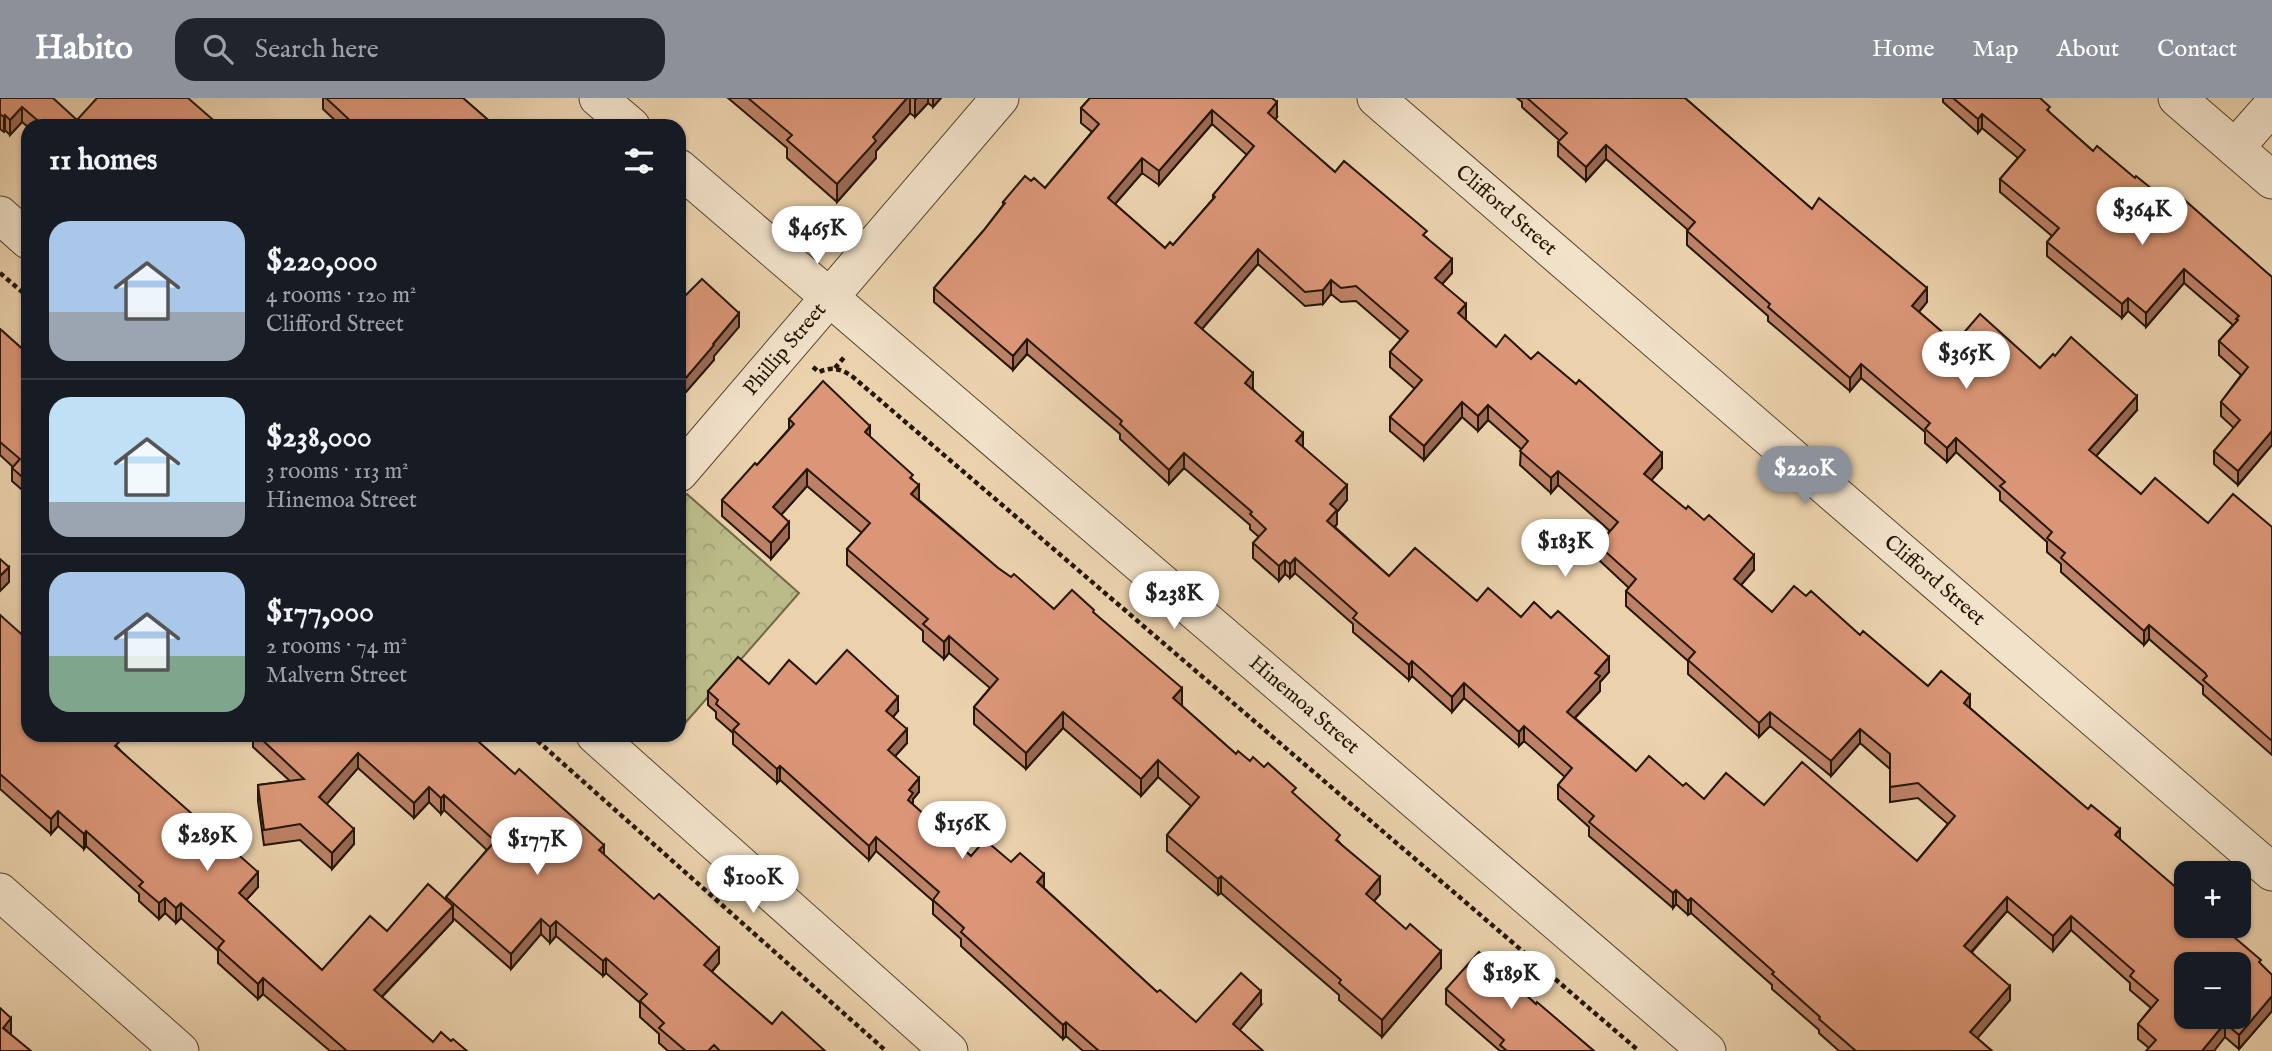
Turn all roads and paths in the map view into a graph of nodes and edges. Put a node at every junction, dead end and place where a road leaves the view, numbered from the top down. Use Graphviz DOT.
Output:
graph roads {
  1 [pos="598,98"];
  2 [pos="1000,98"];
  3 [pos="1376,98"];
  4 [pos="2177,98"];
  5 [pos="2272,106"];
  6 [pos="623,119"];
  7 [pos="2235,148"];
  8 [pos="686,174"];
  9 [pos="2272,180"];
  10 [pos="0,215"];
  11 [pos="21,234"];
  12 [pos="0,273"];
  13 [pos="21,291"];
  14 [pos="829,297"];
  15 [pos="808,362"];
  16 [pos="686,465"];
  17 [pos="539,742"];
  18 [pos="603,742"];
  19 [pos="2272,872"];
  20 [pos="0,892"];
  21 [pos="180,1051"];
  22 [pos="886,1051"];
  23 [pos="950,1051"];
  24 [pos="1639,1051"];
  25 [pos="1707,1051"];
  1 -- 6 [label="street"];
  2 -- 14 [label="street, Phillip Street"];
  3 -- 19 [label="street, Clifford Street"];
  4 -- 7 [label="street"];
  5 -- 7 [label="street"];
  7 -- 9 [label="street"];
  8 -- 14 [label="street, Hinemoa Street"];
  10 -- 11 [label="street"];
  12 -- 13 [label="path"];
  14 -- 16 [label="street, Phillip Street"];
  14 -- 25 [label="street, Hinemoa Street"];
  15 -- 24 [label="path"];
  17 -- 22 [label="path"];
  18 -- 23 [label="street"];
  20 -- 21 [label="street"];
}
